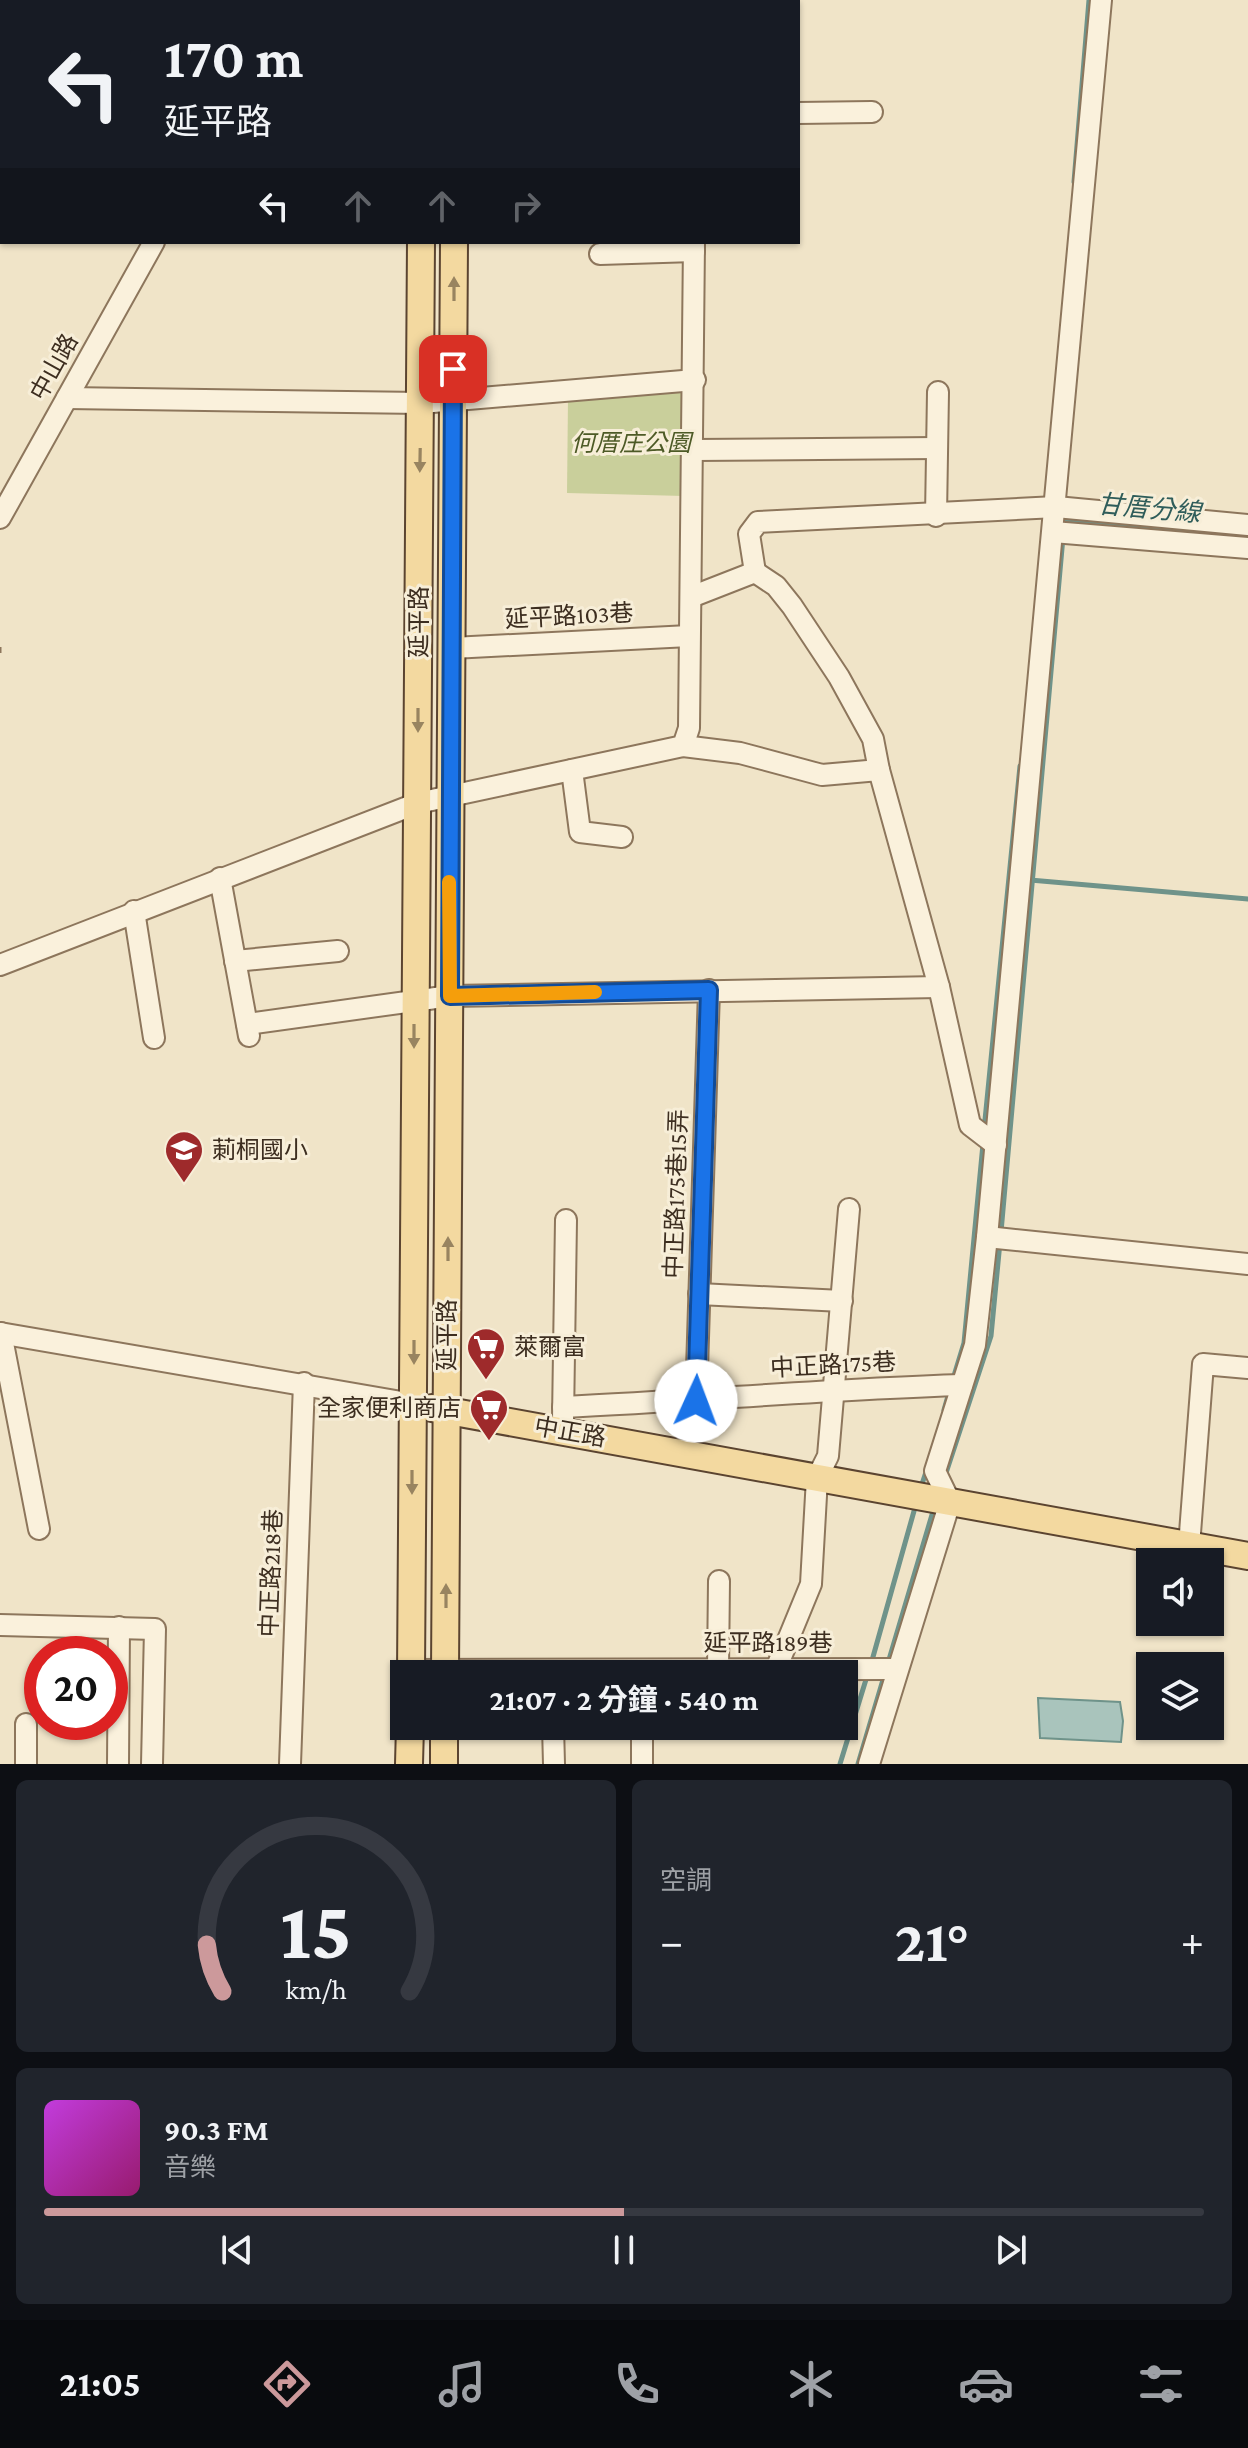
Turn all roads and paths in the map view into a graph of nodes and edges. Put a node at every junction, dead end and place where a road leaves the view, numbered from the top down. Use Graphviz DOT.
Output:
graph roads {
  1 [pos="1101,0"];
  2 [pos="872,112"];
  3 [pos="800,113"];
  4 [pos="153,244"];
  5 [pos="421,244"];
  6 [pos="454,244"];
  7 [pos="694,247"];
  8 [pos="600,254"];
  9 [pos="695,380"];
  10 [pos="938,392"];
  11 [pos="67,398"];
  12 [pos="453,400"];
  13 [pos="421,403"];
  14 [pos="937,448"];
  15 [pos="695,450"];
  16 [pos="8,486"];
  17 [pos="1056,507"];
  18 [pos="936,516"];
  19 [pos="0,518"];
  20 [pos="1248,525"];
  21 [pos="1053,532"];
  22 [pos="1248,548"];
  23 [pos="755,572"];
  24 [pos="691,597"];
  25 [pos="689,636"];
  26 [pos="0,647"];
  27 [pos="452,648"];
  28 [pos="0,657"];
  29 [pos="683,746"];
  30 [pos="572,770"];
  31 [pos="879,770"];
  32 [pos="449,796"];
  33 [pos="418,803"];
  34 [pos="622,837"];
  35 [pos="220,878"];
  36 [pos="134,911"];
  37 [pos="338,951"];
  38 [pos="235,961"];
  39 [pos="0,965"];
  40 [pos="939,987"];
  41 [pos="709,990"];
  42 [pos="450,996"];
  43 [pos="414,1002"];
  44 [pos="154,1038"];
  45 [pos="996,1145"];
  46 [pos="849,1209"];
  47 [pos="566,1220"];
  48 [pos="987,1237"];
  49 [pos="1248,1264"];
  50 [pos="699,1294"];
  51 [pos="842,1301"];
  52 [pos="0,1333"];
  53 [pos="1248,1368"];
  54 [pos="304,1383"];
  55 [pos="962,1385"];
  56 [pos="832,1389"];
  57 [pos="696,1401"];
  58 [pos="413,1404"];
  59 [pos="447,1411"];
  60 [pos="563,1419"];
  61 [pos="817,1478"];
  62 [pos="950,1502"];
  63 [pos="39,1529"];
  64 [pos="1189,1546"];
  65 [pos="1248,1556"];
  66 [pos="719,1581"];
  67 [pos="0,1625"];
  68 [pos="119,1627"];
  69 [pos="411,1660"];
  70 [pos="445,1660"];
  71 [pos="718,1660"];
  72 [pos="780,1660"];
  73 [pos="858,1669"];
  74 [pos="896,1669"];
  75 [pos="26,1740"];
  76 [pos="410,1740"];
  77 [pos="444,1740"];
  78 [pos="553,1740"];
  79 [pos="642,1740"];
  80 [pos="26,1764"];
  81 [pos="118,1764"];
  82 [pos="152,1764"];
  83 [pos="290,1764"];
  84 [pos="409,1764"];
  85 [pos="444,1764"];
  86 [pos="554,1764"];
  87 [pos="642,1764"];
  88 [pos="869,1764"];
  1 -- 17 [label="street"];
  2 -- 3 [label="street"];
  4 -- 11 [label="street, 中山路"];
  5 -- 13 [label="main road, 延平路"];
  12 -- 6 [label="main road, 延平路, one-way"];
  7 -- 8 [label="street"];
  7 -- 9 [label="street"];
  9 -- 12 [label="street"];
  9 -- 15 [label="street"];
  10 -- 14 [label="street"];
  11 -- 13 [label="street"];
  11 -- 16 [label="street, 中山路"];
  12 -- 13 [label="street"];
  12 -- 27 [label="main road, 延平路"];
  13 -- 33 [label="main road, 延平路, one-way"];
  14 -- 15 [label="street"];
  14 -- 18 [label="street"];
  15 -- 24 [label="street"];
  16 -- 19 [label="street, 中山路"];
  17 -- 18 [label="street"];
  17 -- 20 [label="street"];
  17 -- 21 [label="street"];
  18 -- 23 [label="street"];
  21 -- 22 [label="street"];
  21 -- 45 [label="street"];
  23 -- 24 [label="street"];
  23 -- 31 [label="street"];
  24 -- 25 [label="street"];
  25 -- 27 [label="street, 延平路103巷"];
  25 -- 29 [label="street"];
  26 -- 28 [label="path"];
  27 -- 32 [label="main road, 延平路"];
  29 -- 30 [label="street"];
  29 -- 31 [label="street"];
  30 -- 32 [label="street"];
  30 -- 34 [label="street"];
  31 -- 40 [label="street"];
  32 -- 33 [label="street"];
  32 -- 42 [label="main road, 延平路"];
  33 -- 35 [label="street"];
  33 -- 43 [label="main road, 延平路"];
  35 -- 36 [label="street"];
  35 -- 38 [label="street"];
  36 -- 39 [label="street"];
  36 -- 44 [label="street"];
  37 -- 38 [label="street"];
  38 -- 43 [label="street"];
  40 -- 41 [label="street"];
  40 -- 45 [label="street"];
  41 -- 42 [label="street"];
  41 -- 50 [label="street, 中正路175巷15弄"];
  42 -- 43 [label="street"];
  59 -- 42 [label="main road, 延平路, one-way"];
  43 -- 58 [label="main road, 延平路, one-way"];
  45 -- 48 [label="street"];
  46 -- 51 [label="street"];
  47 -- 60 [label="street"];
  48 -- 49 [label="street"];
  48 -- 55 [label="street"];
  50 -- 51 [label="street"];
  50 -- 57 [label="street, 中正路175巷15弄"];
  51 -- 56 [label="street"];
  52 -- 54 [label="street, 中正路"];
  52 -- 63 [label="street"];
  53 -- 64 [label="street"];
  54 -- 58 [label="street, 中正路"];
  54 -- 83 [label="street, 中正路218巷"];
  55 -- 56 [label="street, 中正路175巷"];
  55 -- 62 [label="street"];
  56 -- 57 [label="street, 中正路175巷"];
  56 -- 61 [label="street"];
  57 -- 60 [label="street, 中正路175巷"];
  58 -- 59 [label="main road, 中正路"];
  58 -- 69 [label="main road, 延平路, one-way"];
  59 -- 60 [label="main road, 中正路"];
  70 -- 59 [label="main road, 延平路, one-way"];
  60 -- 61 [label="main road, 中正路"];
  61 -- 62 [label="main road, 中正路"];
  61 -- 72 [label="street"];
  62 -- 64 [label="main road, 中正路"];
  62 -- 74 [label="street"];
  64 -- 65 [label="main road, 中正路"];
  66 -- 71 [label="street"];
  67 -- 68 [label="street"];
  68 -- 81 [label="street"];
  68 -- 82 [label="street"];
  73 -- 74 [label="street, 延平路189巷"];
  74 -- 88 [label="street"];
  75 -- 80 [label="street"];
  76 -- 84 [label="main road"];
  77 -- 85 [label="main road"];
  78 -- 86 [label="street"];
  79 -- 87 [label="street"];
}
